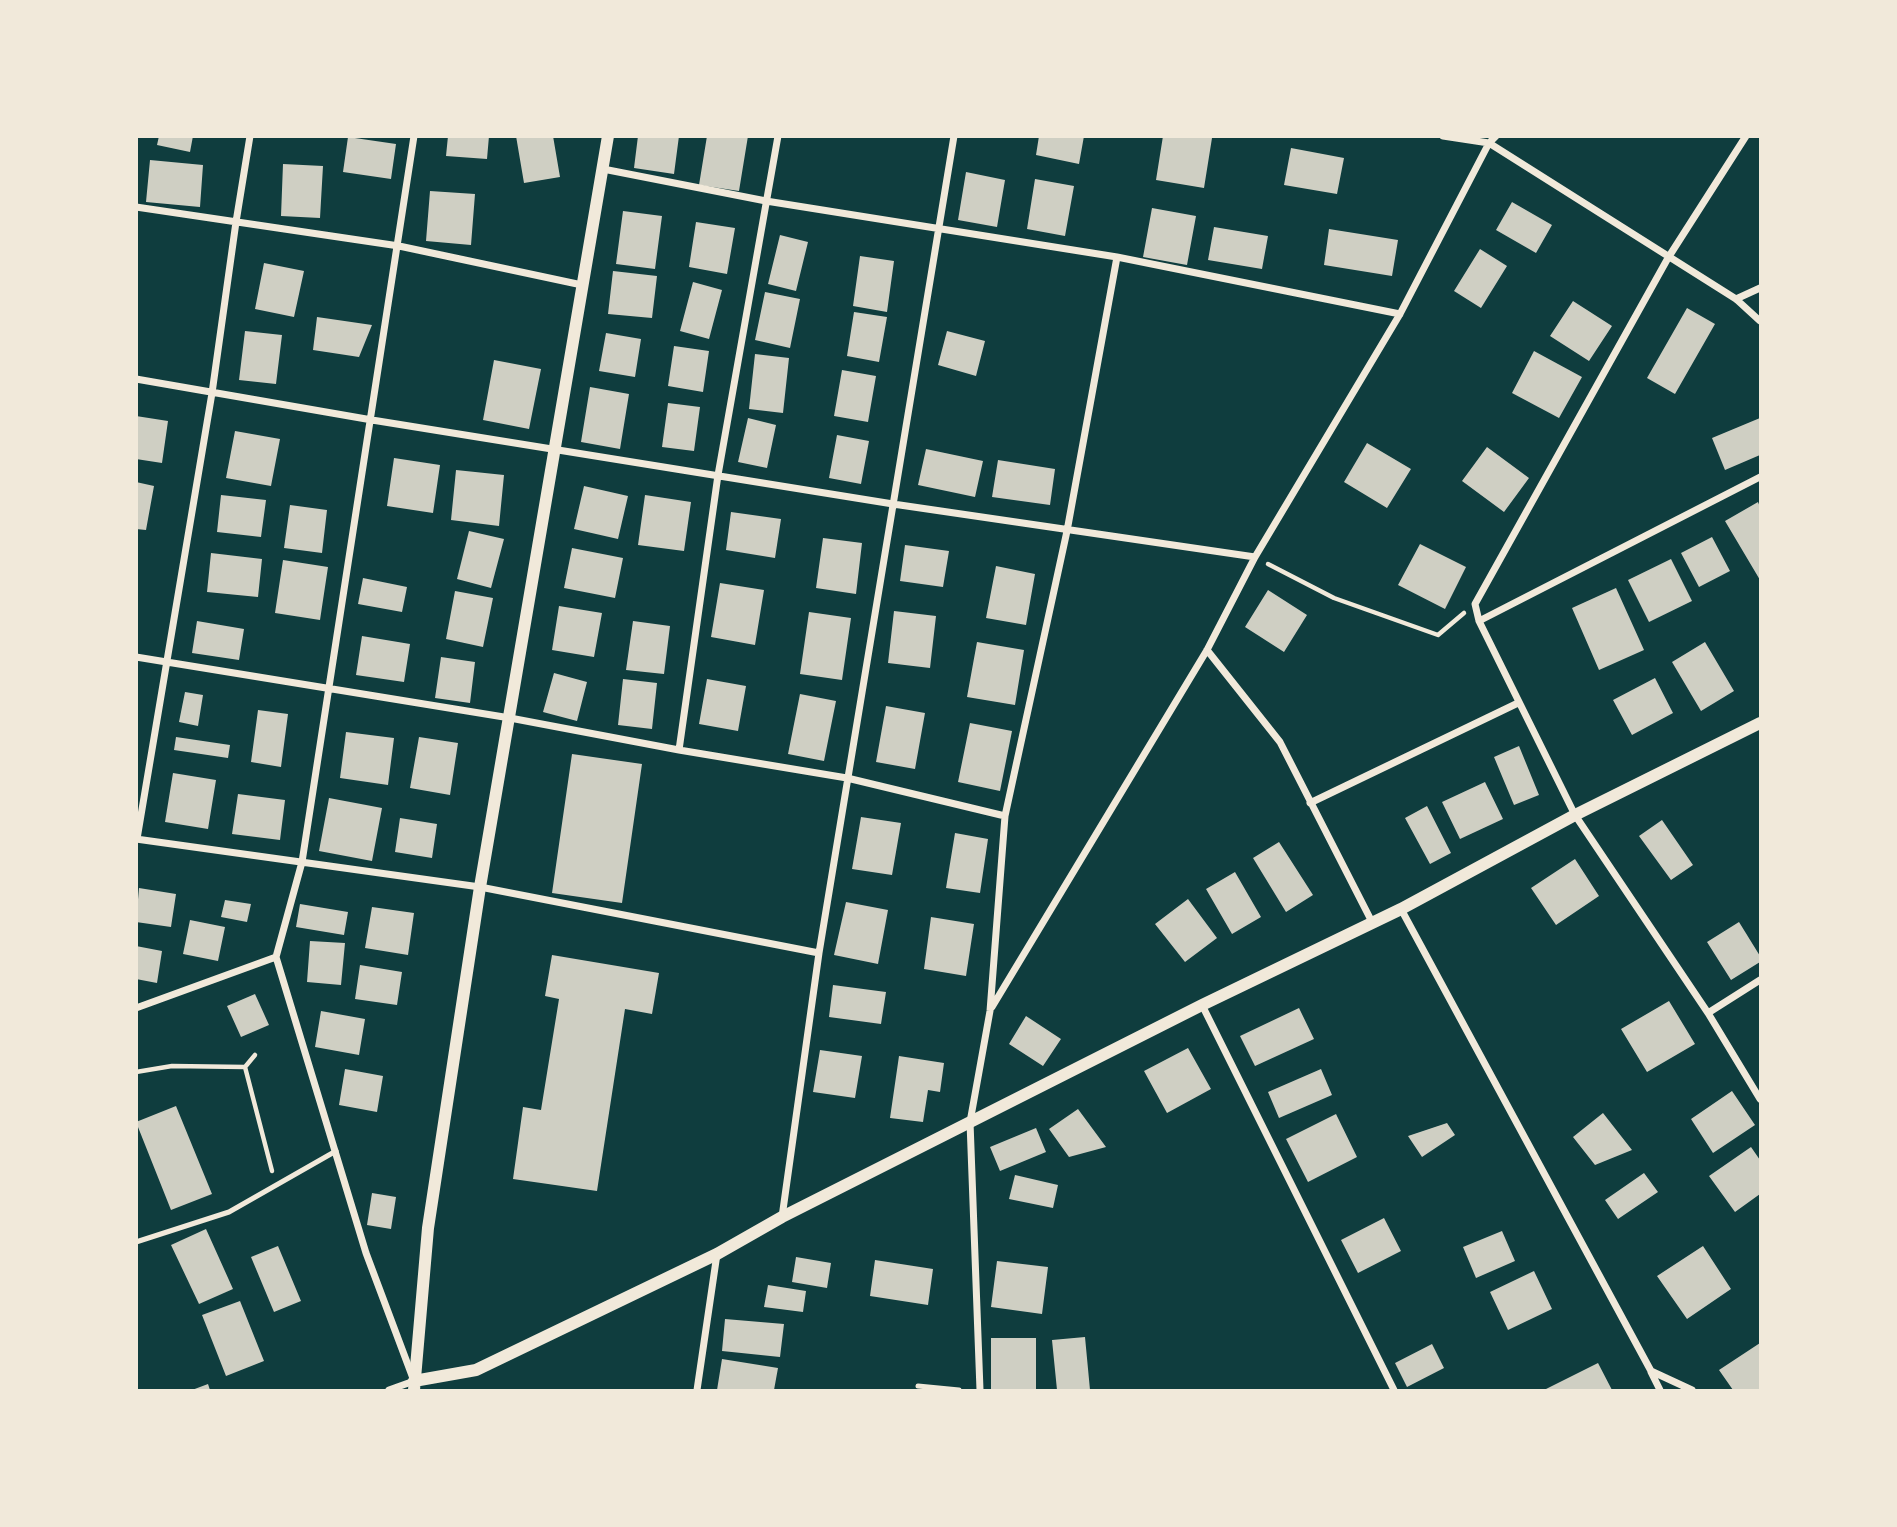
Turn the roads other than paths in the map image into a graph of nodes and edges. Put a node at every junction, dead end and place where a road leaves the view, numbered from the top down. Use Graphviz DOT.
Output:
graph roads {
  1 [pos="250,136"];
  2 [pos="414,136"];
  3 [pos="608,136"];
  4 [pos="778,136"];
  5 [pos="954,136"];
  6 [pos="1443,136"];
  7 [pos="1496,136"];
  8 [pos="1746,136"];
  9 [pos="1488,140"];
  10 [pos="603,169"];
  11 [pos="766,201"];
  12 [pos="136,207"];
  13 [pos="236,222"];
  14 [pos="938,228"];
  15 [pos="398,246"];
  16 [pos="1117,257"];
  17 [pos="1668,258"];
  18 [pos="582,285"];
  19 [pos="1760,288"];
  20 [pos="1735,299"];
  21 [pos="1400,314"];
  22 [pos="1760,321"];
  23 [pos="136,379"];
  24 [pos="212,393"];
  25 [pos="372,420"];
  26 [pos="554,449"];
  27 [pos="718,475"];
  28 [pos="1760,477"];
  29 [pos="893,504"];
  30 [pos="1067,531"];
  31 [pos="1255,557"];
  32 [pos="1479,621"];
  33 [pos="1207,650"];
  34 [pos="136,657"];
  35 [pos="167,662"];
  36 [pos="328,688"];
  37 [pos="1518,703"];
  38 [pos="510,718"];
  39 [pos="1760,723"];
  40 [pos="679,750"];
  41 [pos="847,778"];
  42 [pos="1310,803"];
  43 [pos="1575,815"];
  44 [pos="1005,816"];
  45 [pos="137,839"];
  46 [pos="302,862"];
  47 [pos="480,887"];
  48 [pos="1401,909"];
  49 [pos="1372,922"];
  50 [pos="819,953"];
  51 [pos="276,957"];
  52 [pos="1760,980"];
  53 [pos="1202,1005"];
  54 [pos="136,1008"];
  55 [pos="990,1011"];
  56 [pos="1708,1013"];
  57 [pos="1760,1099"];
  58 [pos="970,1122"];
  59 [pos="336,1151"];
  60 [pos="782,1217"];
  61 [pos="136,1242"];
  62 [pos="717,1254"];
  63 [pos="1651,1371"];
  64 [pos="414,1386"];
  65 [pos="918,1386"];
  66 [pos="389,1391"];
  67 [pos="697,1391"];
  68 [pos="959,1391"];
  69 [pos="980,1391"];
  70 [pos="1394,1391"];
  71 [pos="1660,1391"];
  72 [pos="1692,1391"];
  1 -- 13 [label="street"];
  2 -- 15 [label="street"];
  3 -- 10 [label="street"];
  4 -- 11 [label="street"];
  5 -- 14 [label="street"];
  6 -- 9 [label="street"];
  7 -- 9 [label="street"];
  8 -- 17 [label="street"];
  9 -- 17 [label="street"];
  9 -- 21 [label="street"];
  10 -- 11 [label="street"];
  10 -- 18 [label="street"];
  11 -- 14 [label="street"];
  11 -- 27 [label="street"];
  12 -- 13 [label="street"];
  13 -- 15 [label="street"];
  13 -- 24 [label="street"];
  14 -- 16 [label="street"];
  14 -- 29 [label="street"];
  15 -- 18 [label="street"];
  15 -- 25 [label="street"];
  16 -- 21 [label="street"];
  16 -- 30 [label="street"];
  17 -- 20 [label="street"];
  17 -- 32 [label="street"];
  18 -- 26 [label="street"];
  19 -- 20 [label="street"];
  20 -- 22 [label="street"];
  21 -- 31 [label="street"];
  23 -- 24 [label="street"];
  24 -- 25 [label="street"];
  24 -- 35 [label="street"];
  25 -- 26 [label="street"];
  25 -- 36 [label="street"];
  26 -- 27 [label="street"];
  26 -- 38 [label="street"];
  27 -- 29 [label="street"];
  27 -- 40 [label="street"];
  28 -- 32 [label="street"];
  29 -- 30 [label="street"];
  29 -- 41 [label="street"];
  30 -- 31 [label="street"];
  30 -- 44 [label="street"];
  31 -- 33 [label="street"];
  32 -- 37 [label="street"];
  33 -- 42 [label="street"];
  33 -- 55 [label="street"];
  34 -- 35 [label="street"];
  35 -- 36 [label="street"];
  35 -- 45 [label="street"];
  36 -- 38 [label="street"];
  36 -- 46 [label="street"];
  37 -- 42 [label="street"];
  37 -- 43 [label="street"];
  38 -- 40 [label="street"];
  38 -- 47 [label="street"];
  39 -- 43 [label="street"];
  40 -- 41 [label="street"];
  41 -- 44 [label="street"];
  41 -- 50 [label="street"];
  42 -- 49 [label="street"];
  43 -- 48 [label="street"];
  43 -- 56 [label="street"];
  44 -- 55 [label="street"];
  45 -- 46 [label="street"];
  46 -- 47 [label="street"];
  46 -- 51 [label="street"];
  47 -- 50 [label="street"];
  47 -- 64 [label="street"];
  48 -- 49 [label="street"];
  48 -- 63 [label="street"];
  49 -- 53 [label="street"];
  50 -- 60 [label="street"];
  51 -- 54 [label="street"];
  51 -- 59 [label="street"];
  52 -- 56 [label="street"];
  53 -- 58 [label="street"];
  53 -- 70 [label="street"];
  55 -- 58 [label="street"];
  56 -- 57 [label="street"];
  58 -- 60 [label="street"];
  58 -- 69 [label="street"];
  59 -- 61 [label="lane"];
  59 -- 64 [label="street"];
  60 -- 62 [label="street"];
  62 -- 64 [label="street"];
  62 -- 67 [label="street"];
  63 -- 71 [label="street"];
  63 -- 72 [label="street"];
  64 -- 66 [label="street"];
  65 -- 68 [label="lane"];
}
